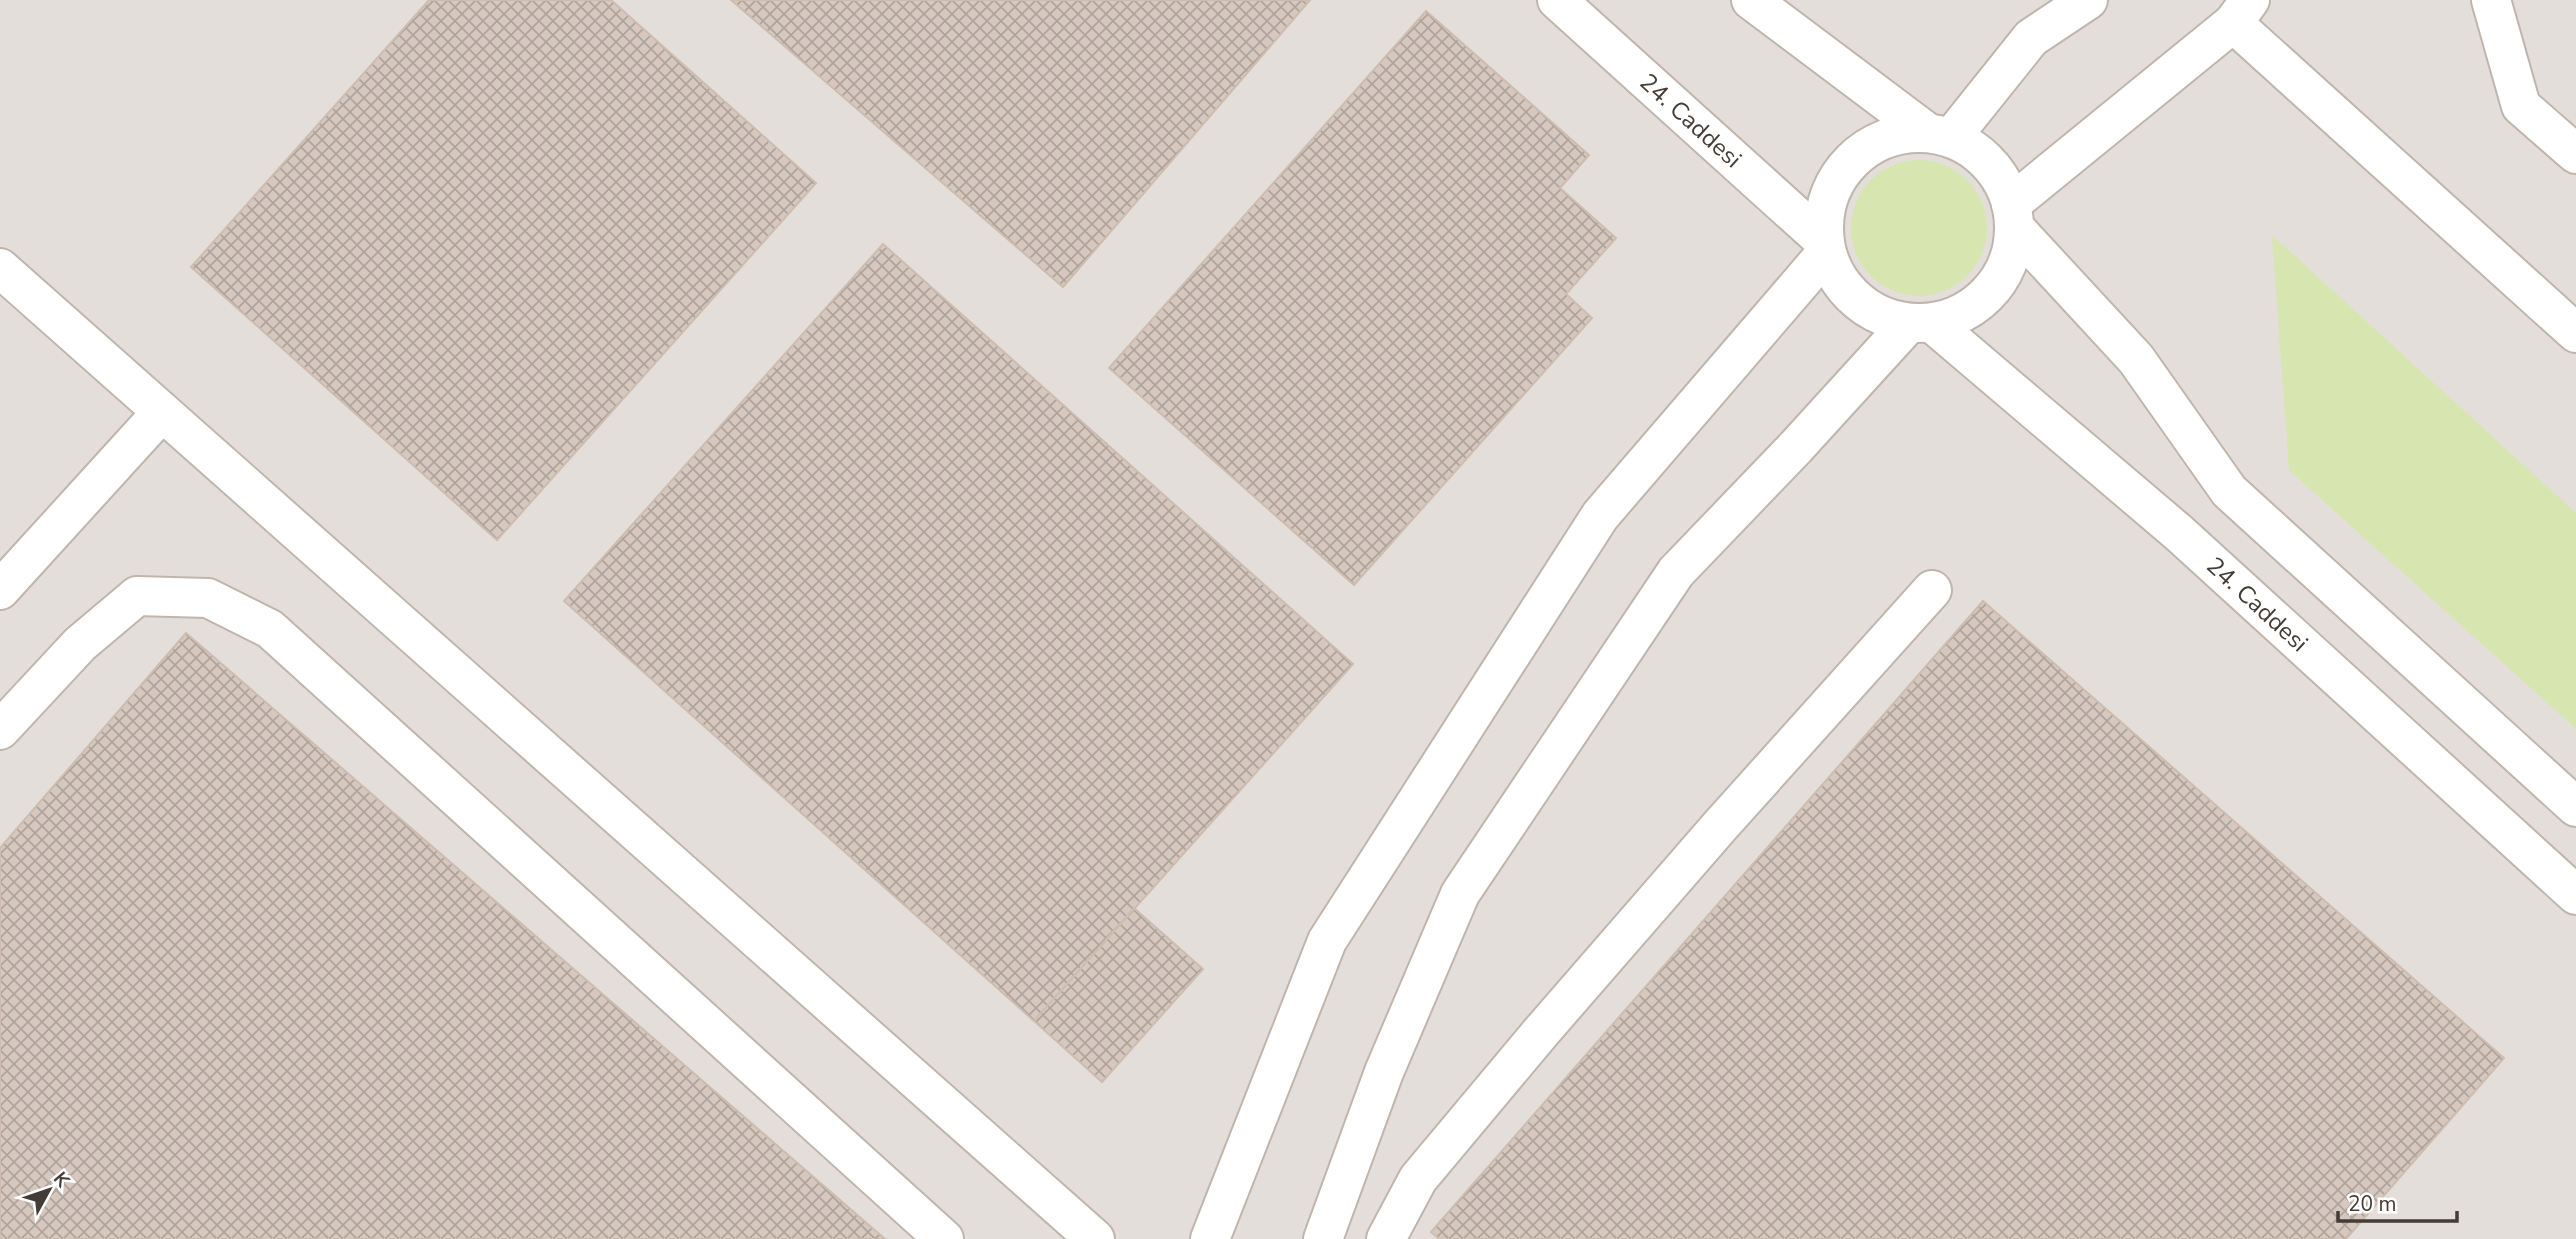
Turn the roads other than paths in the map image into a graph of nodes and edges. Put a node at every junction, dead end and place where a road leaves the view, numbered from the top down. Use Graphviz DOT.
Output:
graph roads {
  1 [pos="1557,0"];
  2 [pos="1751,0"];
  3 [pos="2088,0"];
  4 [pos="2491,0"];
  5 [pos="2241,11"];
  6 [pos="1939,136"];
  7 [pos="2576,154"];
  8 [pos="2013,215"];
  9 [pos="1825,247"];
  10 [pos="0,268"];
  11 [pos="1920,323"];
  12 [pos="2576,333"];
  13 [pos="162,412"];
  14 [pos="0,590"];
  15 [pos="1932,590"];
  16 [pos="0,730"];
  17 [pos="2576,807"];
  18 [pos="2576,895"];
  19 [pos="944,1239"];
  20 [pos="1095,1239"];
  21 [pos="1210,1239"];
  22 [pos="1323,1239"];
  23 [pos="1386,1239"];
  1 -- 9 [label="street, 24. Caddesi"];
  2 -- 6 [label="street"];
  3 -- 6 [label="street"];
  4 -- 7 [label="street"];
  5 -- 8 [label="street"];
  5 -- 12 [label="street"];
  6 -- 8 [label="street"];
  6 -- 9 [label="street"];
  8 -- 11 [label="street"];
  8 -- 17 [label="street"];
  9 -- 11 [label="street"];
  9 -- 21 [label="street"];
  10 -- 13 [label="street"];
  11 -- 18 [label="street, 24. Caddesi"];
  11 -- 22 [label="street"];
  13 -- 14 [label="street"];
  13 -- 20 [label="street"];
  15 -- 23 [label="street"];
  16 -- 19 [label="street"];
}
